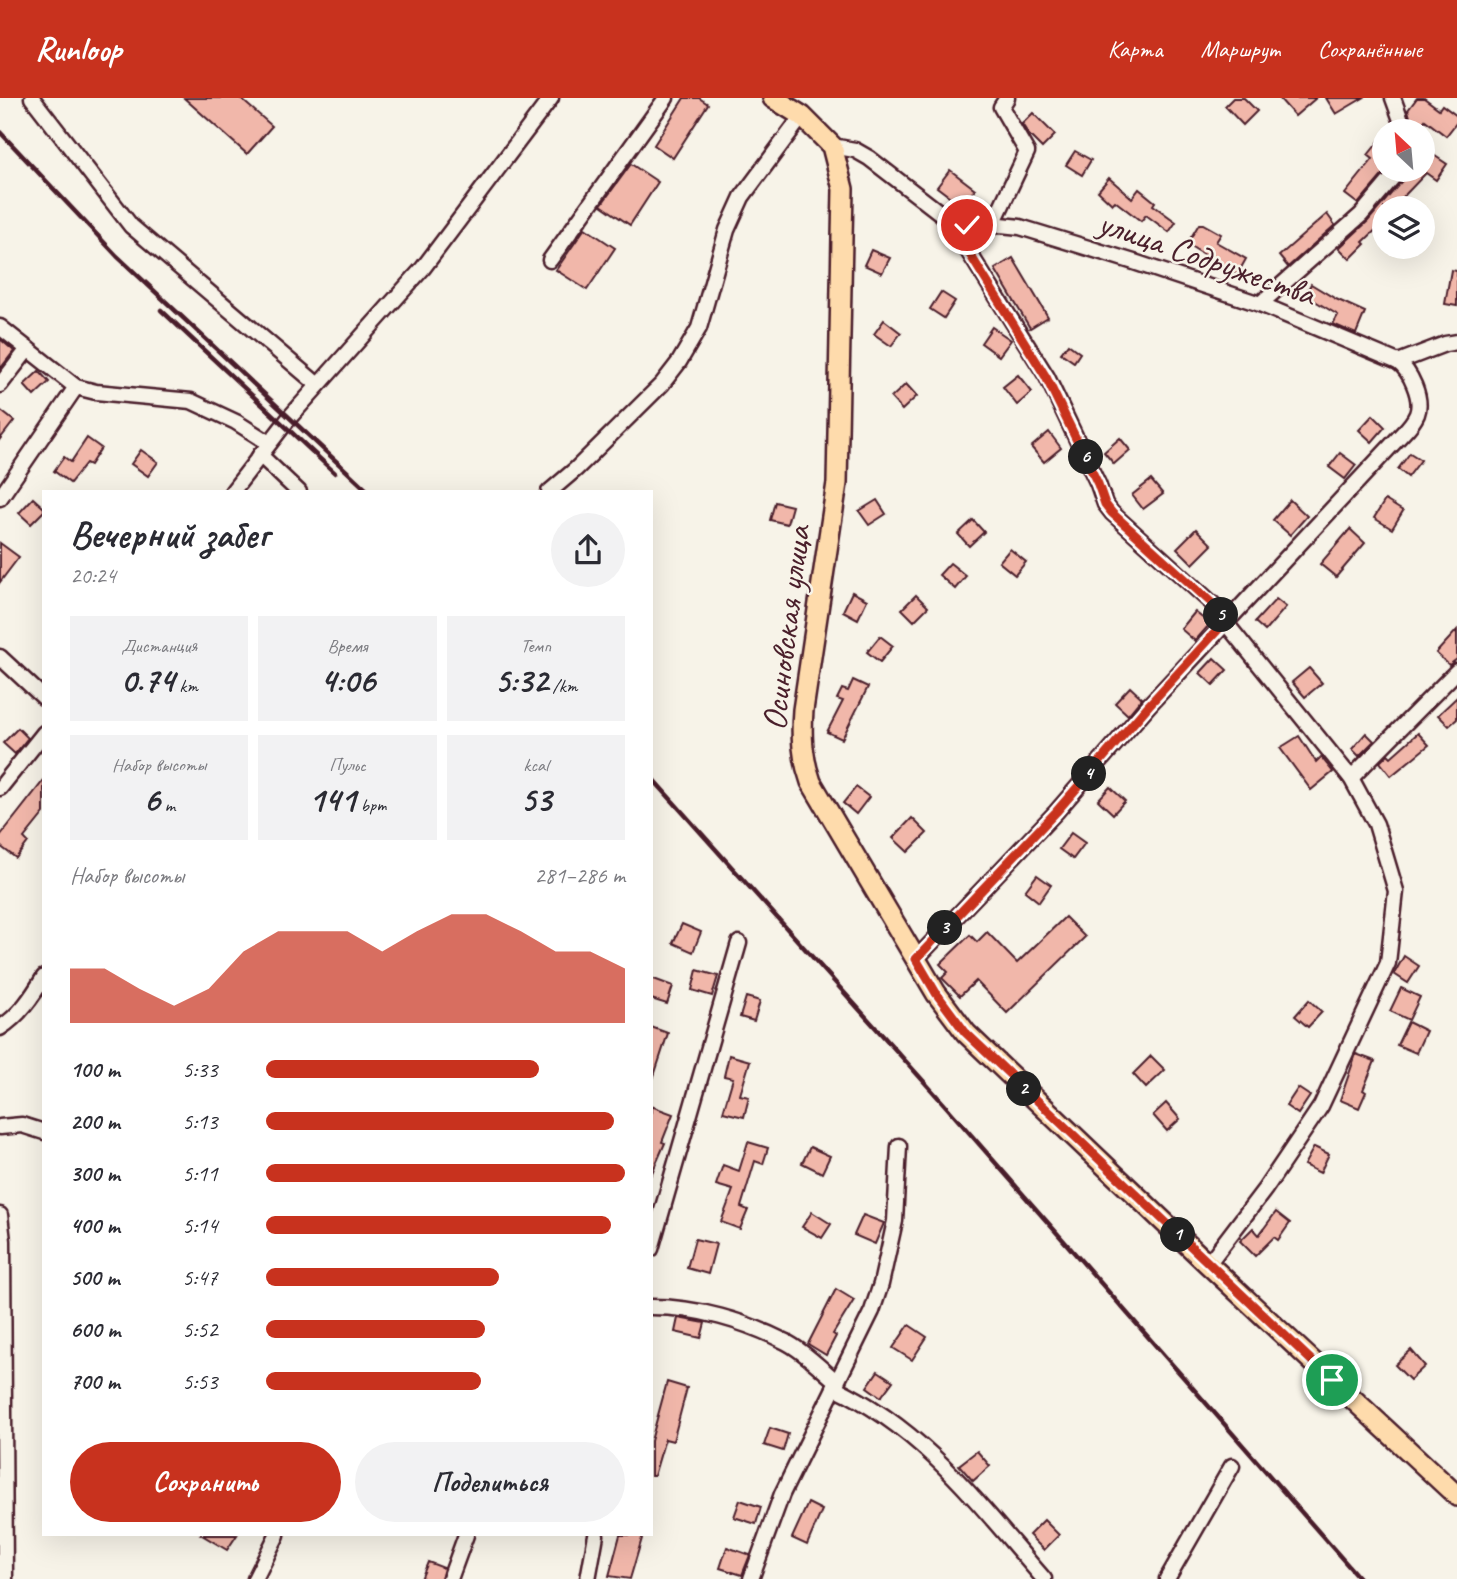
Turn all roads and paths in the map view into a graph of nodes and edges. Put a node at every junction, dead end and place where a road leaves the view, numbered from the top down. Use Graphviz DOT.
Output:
graph roads {
  1 [pos="32,98"];
  2 [pos="549,98"];
  3 [pos="666,98"];
  4 [pos="773,98"];
  5 [pos="1007,98"];
  6 [pos="1392,98"];
  7 [pos="802,116"];
  8 [pos="1400,119"];
  9 [pos="832,146"];
  10 [pos="1389,182"];
  11 [pos="948,219"];
  12 [pos="992,226"];
  13 [pos="551,260"];
  14 [pos="1260,304"];
  15 [pos="0,327"];
  16 [pos="1457,342"];
  17 [pos="28,349"];
  18 [pos="1398,362"];
  19 [pos="0,385"];
  20 [pos="318,385"];
  21 [pos="76,387"];
  22 [pos="265,449"];
  23 [pos="234,490"];
  24 [pos="297,490"];
  25 [pos="551,490"];
  26 [pos="0,498"];
  27 [pos="1225,622"];
  28 [pos="0,657"];
  29 [pos="1457,671"];
  30 [pos="42,696"];
  31 [pos="42,736"];
  32 [pos="1351,778"];
  33 [pos="0,788"];
  34 [pos="739,943"];
  35 [pos="916,959"];
  36 [pos="42,980"];
  37 [pos="0,1028"];
  38 [pos="0,1127"];
  39 [pos="42,1131"];
  40 [pos="899,1146"];
  41 [pos="0,1216"];
  42 [pos="1,1242"];
  43 [pos="653,1242"];
  44 [pos="1208,1264"];
  45 [pos="653,1307"];
  46 [pos="835,1385"];
  47 [pos="1232,1466"];
  48 [pos="1457,1496"];
  49 [pos="277,1536"];
  50 [pos="466,1536"];
  51 [pos="596,1536"];
  52 [pos="5,1579"];
  53 [pos="256,1579"];
  54 [pos="450,1579"];
  55 [pos="588,1579"];
  56 [pos="751,1579"];
  57 [pos="1044,1579"];
  58 [pos="1167,1579"];
  1 -- 20 [label="street"];
  2 -- 20 [label="street"];
  3 -- 13 [label="street"];
  4 -- 7 [label="main road"];
  5 -- 12 [label="street"];
  6 -- 8 [label="street"];
  7 -- 9 [label="main road"];
  7 -- 25 [label="street"];
  9 -- 11 [label="street"];
  9 -- 35 [label="main road, Осиновская улица"];
  10 -- 14 [label="street"];
  11 -- 12 [label="street, улица Содружества"];
  11 -- 27 [label="street"];
  12 -- 14 [label="street, улица Содружества"];
  14 -- 18 [label="street, улица Содружества"];
  15 -- 17 [label="street"];
  16 -- 18 [label="street"];
  17 -- 19 [label="street"];
  17 -- 21 [label="street"];
  18 -- 27 [label="street"];
  20 -- 22 [label="street"];
  21 -- 22 [label="street"];
  21 -- 26 [label="street"];
  22 -- 23 [label="street"];
  22 -- 24 [label="street"];
  27 -- 32 [label="street"];
  27 -- 35 [label="street"];
  28 -- 30 [label="street"];
  29 -- 32 [label="street"];
  31 -- 33 [label="street"];
  32 -- 44 [label="street"];
  34 -- 43 [label="street"];
  35 -- 44 [label="main road, Осиновская улица"];
  36 -- 37 [label="street"];
  38 -- 39 [label="street"];
  40 -- 46 [label="street"];
  41 -- 42 [label="street"];
  42 -- 52 [label="street"];
  44 -- 48 [label="main road, Осиновская улица"];
  45 -- 46 [label="street"];
  46 -- 56 [label="street"];
  46 -- 57 [label="street"];
  47 -- 58 [label="street"];
  49 -- 53 [label="street"];
  50 -- 54 [label="street"];
  51 -- 55 [label="street"];
}
